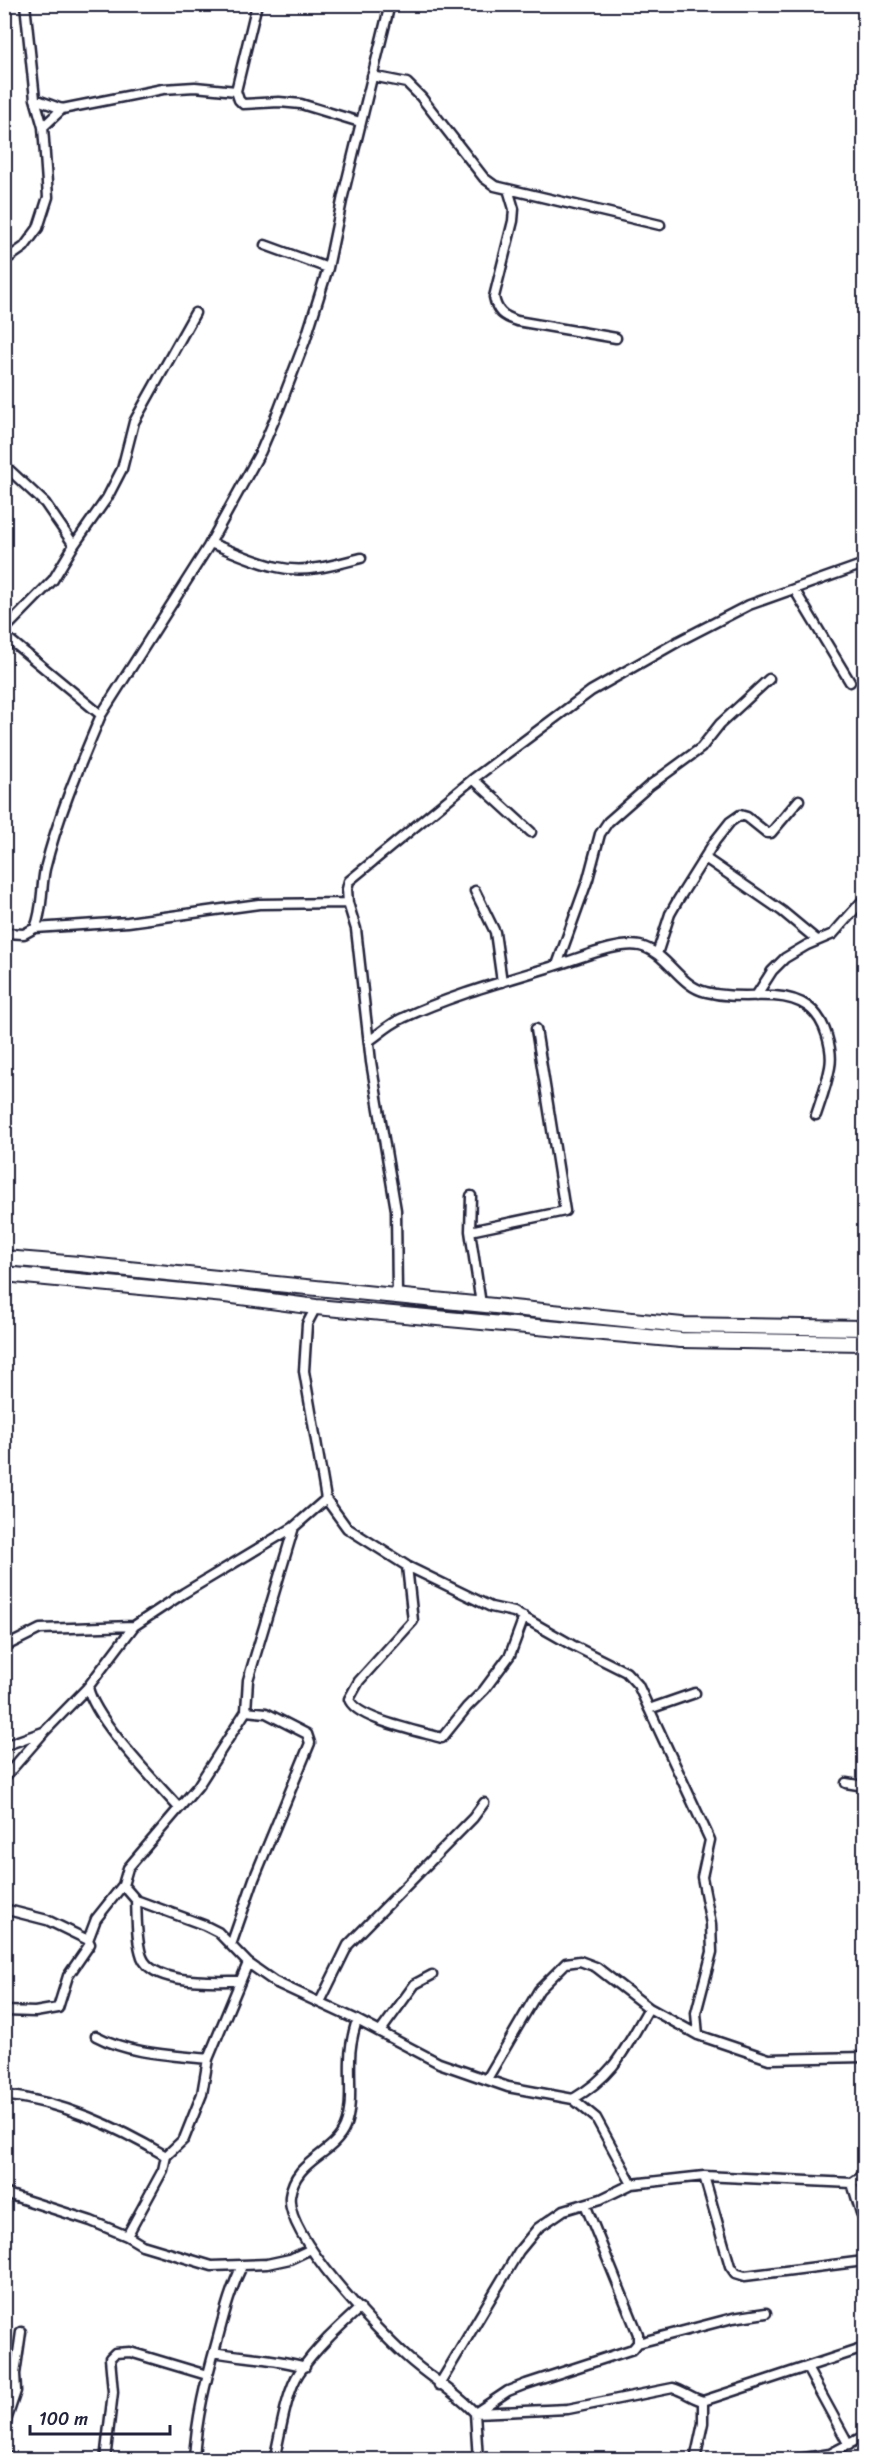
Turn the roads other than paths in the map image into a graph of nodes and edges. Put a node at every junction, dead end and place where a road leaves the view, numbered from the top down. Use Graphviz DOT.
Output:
graph roads {
  1 [pos="25,4"];
  2 [pos="257,4"];
  3 [pos="390,4"];
  4 [pos="372,76"];
  5 [pos="236,91"];
  6 [pos="35,99"];
  7 [pos="62,109"];
  8 [pos="360,122"];
  9 [pos="43,127"];
  10 [pos="508,189"];
  11 [pos="660,225"];
  12 [pos="265,245"];
  13 [pos="4,261"];
  14 [pos="328,268"];
  15 [pos="195,313"];
  16 [pos="616,338"];
  17 [pos="4,465"];
  18 [pos="210,543"];
  19 [pos="75,545"];
  20 [pos="361,558"];
  21 [pos="864,564"];
  22 [pos="794,589"];
  23 [pos="4,630"];
  24 [pos="4,635"];
  25 [pos="769,679"];
  26 [pos="850,682"];
  27 [pos="101,715"];
  28 [pos="473,779"];
  29 [pos="800,800"];
  30 [pos="531,832"];
  31 [pos="705,858"];
  32 [pos="476,891"];
  33 [pos="864,899"];
  34 [pos="348,903"];
  35 [pos="35,928"];
  36 [pos="4,933"];
  37 [pos="817,940"];
  38 [pos="657,954"];
  39 [pos="557,965"];
  40 [pos="502,982"];
  41 [pos="756,996"];
  42 [pos="536,1029"];
  43 [pos="369,1041"];
  44 [pos="816,1115"];
  45 [pos="471,1196"];
  46 [pos="470,1231"];
  47 [pos="4,1258"];
  48 [pos="4,1274"];
  49 [pos="397,1295"];
  50 [pos="481,1304"];
  51 [pos="316,1307"];
  52 [pos="864,1328"];
  53 [pos="864,1343"];
  54 [pos="326,1499"];
  55 [pos="294,1527"];
  56 [pos="407,1566"];
  57 [pos="524,1617"];
  58 [pos="134,1626"];
  59 [pos="4,1647"];
  60 [pos="88,1687"];
  61 [pos="695,1693"];
  62 [pos="649,1709"];
  63 [pos="246,1711"];
  64 [pos="45,1731"];
  65 [pos="4,1746"];
  66 [pos="4,1778"];
  67 [pos="846,1783"];
  68 [pos="864,1786"];
  69 [pos="484,1803"];
  70 [pos="179,1808"];
  71 [pos="123,1885"];
  72 [pos="136,1900"];
  73 [pos="4,1909"];
  74 [pos="88,1940"];
  75 [pos="231,1945"];
  76 [pos="248,1963"];
  77 [pos="432,1975"];
  78 [pos="238,1981"];
  79 [pos="320,2002"];
  80 [pos="649,2008"];
  81 [pos="4,2011"];
  82 [pos="357,2020"];
  83 [pos="380,2032"];
  84 [pos="698,2035"];
  85 [pos="96,2036"];
  86 [pos="864,2057"];
  87 [pos="208,2059"];
  88 [pos="487,2079"];
  89 [pos="4,2095"];
  90 [pos="573,2099"];
  91 [pos="166,2156"];
  92 [pos="864,2175"];
  93 [pos="704,2176"];
  94 [pos="852,2183"];
  95 [pos="632,2184"];
  96 [pos="4,2193"];
  97 [pos="585,2204"];
  98 [pos="864,2218"];
  99 [pos="127,2236"];
  100 [pos="309,2250"];
  101 [pos="864,2261"];
  102 [pos="242,2266"];
  103 [pos="360,2308"];
  104 [pos="766,2313"];
  105 [pos="21,2332"];
  106 [pos="638,2343"];
  107 [pos="864,2349"];
  108 [pos="213,2352"];
  109 [pos="305,2367"];
  110 [pos="807,2368"];
  111 [pos="207,2375"];
  112 [pos="439,2385"];
  113 [pos="703,2401"];
  114 [pos="475,2413"];
  115 [pos="4,2427"];
  116 [pos="864,2436"];
  117 [pos="849,2445"];
  118 [pos="4,2457"];
  119 [pos="14,2460"];
  120 [pos="105,2460"];
  121 [pos="194,2460"];
  122 [pos="274,2460"];
  123 [pos="478,2460"];
  124 [pos="695,2460"];
  125 [pos="792,2460"];
  1 -- 6 [label="street"];
  2 -- 5 [label="street"];
  3 -- 4 [label="street"];
  4 -- 8 [label="street"];
  4 -- 10 [label="street"];
  5 -- 7 [label="street"];
  5 -- 8 [label="street"];
  6 -- 7 [label="street"];
  6 -- 9 [label="street"];
  7 -- 9 [label="street"];
  8 -- 14 [label="street"];
  9 -- 13 [label="street"];
  10 -- 11 [label="street"];
  10 -- 16 [label="street"];
  12 -- 14 [label="street"];
  14 -- 18 [label="street"];
  15 -- 19 [label="street"];
  17 -- 19 [label="street"];
  18 -- 20 [label="street"];
  18 -- 27 [label="street"];
  19 -- 23 [label="street"];
  21 -- 22 [label="street"];
  22 -- 26 [label="street"];
  22 -- 28 [label="street"];
  24 -- 27 [label="street"];
  25 -- 39 [label="street"];
  27 -- 35 [label="street"];
  28 -- 30 [label="street"];
  28 -- 34 [label="street"];
  29 -- 31 [label="street"];
  31 -- 37 [label="street"];
  31 -- 38 [label="street"];
  32 -- 40 [label="street"];
  33 -- 37 [label="street"];
  34 -- 35 [label="street"];
  34 -- 43 [label="street"];
  35 -- 36 [label="street"];
  37 -- 41 [label="street"];
  38 -- 39 [label="street"];
  38 -- 41 [label="street"];
  39 -- 40 [label="street"];
  40 -- 43 [label="street"];
  41 -- 44 [label="street"];
  42 -- 46 [label="street"];
  43 -- 49 [label="street"];
  45 -- 46 [label="street"];
  46 -- 50 [label="street"];
  47 -- 49 [label="main road"];
  48 -- 51 [label="main road"];
  49 -- 50 [label="main road"];
  50 -- 52 [label="main road"];
  51 -- 53 [label="main road"];
  51 -- 54 [label="street"];
  54 -- 55 [label="street"];
  54 -- 56 [label="street"];
  55 -- 58 [label="street"];
  55 -- 63 [label="street"];
  56 -- 57 [label="street"];
  56 -- 57 [label="street"];
  57 -- 62 [label="street"];
  58 -- 59 [label="street"];
  58 -- 60 [label="street"];
  60 -- 64 [label="street"];
  60 -- 70 [label="street"];
  61 -- 62 [label="street"];
  62 -- 84 [label="street"];
  63 -- 70 [label="street"];
  63 -- 75 [label="street"];
  64 -- 65 [label="street"];
  64 -- 66 [label="street"];
  67 -- 68 [label="street"];
  69 -- 79 [label="street"];
  70 -- 71 [label="street"];
  71 -- 72 [label="street"];
  71 -- 74 [label="street"];
  72 -- 75 [label="street"];
  72 -- 78 [label="street"];
  73 -- 74 [label="street"];
  74 -- 81 [label="street"];
  75 -- 76 [label="street"];
  76 -- 78 [label="street"];
  76 -- 79 [label="street"];
  77 -- 83 [label="street"];
  78 -- 87 [label="street"];
  79 -- 82 [label="street"];
  80 -- 84 [label="street"];
  80 -- 88 [label="street"];
  80 -- 90 [label="street"];
  82 -- 83 [label="street"];
  82 -- 100 [label="street"];
  83 -- 88 [label="street"];
  84 -- 86 [label="street"];
  85 -- 87 [label="street"];
  87 -- 91 [label="street"];
  88 -- 90 [label="street"];
  89 -- 91 [label="street"];
  90 -- 95 [label="street"];
  91 -- 99 [label="street"];
  92 -- 94 [label="street"];
  93 -- 94 [label="street"];
  93 -- 95 [label="street"];
  93 -- 101 [label="street"];
  94 -- 98 [label="street"];
  95 -- 97 [label="street"];
  96 -- 99 [label="street"];
  97 -- 106 [label="street"];
  97 -- 112 [label="street"];
  99 -- 102 [label="street"];
  100 -- 102 [label="street"];
  100 -- 103 [label="street"];
  102 -- 108 [label="street"];
  103 -- 109 [label="street"];
  103 -- 112 [label="street"];
  104 -- 106 [label="street"];
  105 -- 115 [label="street"];
  106 -- 114 [label="street"];
  107 -- 110 [label="street"];
  108 -- 109 [label="street"];
  108 -- 111 [label="street"];
  109 -- 122 [label="street"];
  110 -- 113 [label="street"];
  110 -- 117 [label="street"];
  111 -- 120 [label="street"];
  111 -- 121 [label="street"];
  112 -- 114 [label="street"];
  113 -- 114 [label="street"];
  113 -- 124 [label="street"];
  114 -- 123 [label="street"];
  116 -- 117 [label="street"];
  117 -- 125 [label="street"];
  118 -- 119 [label="street"];
}
